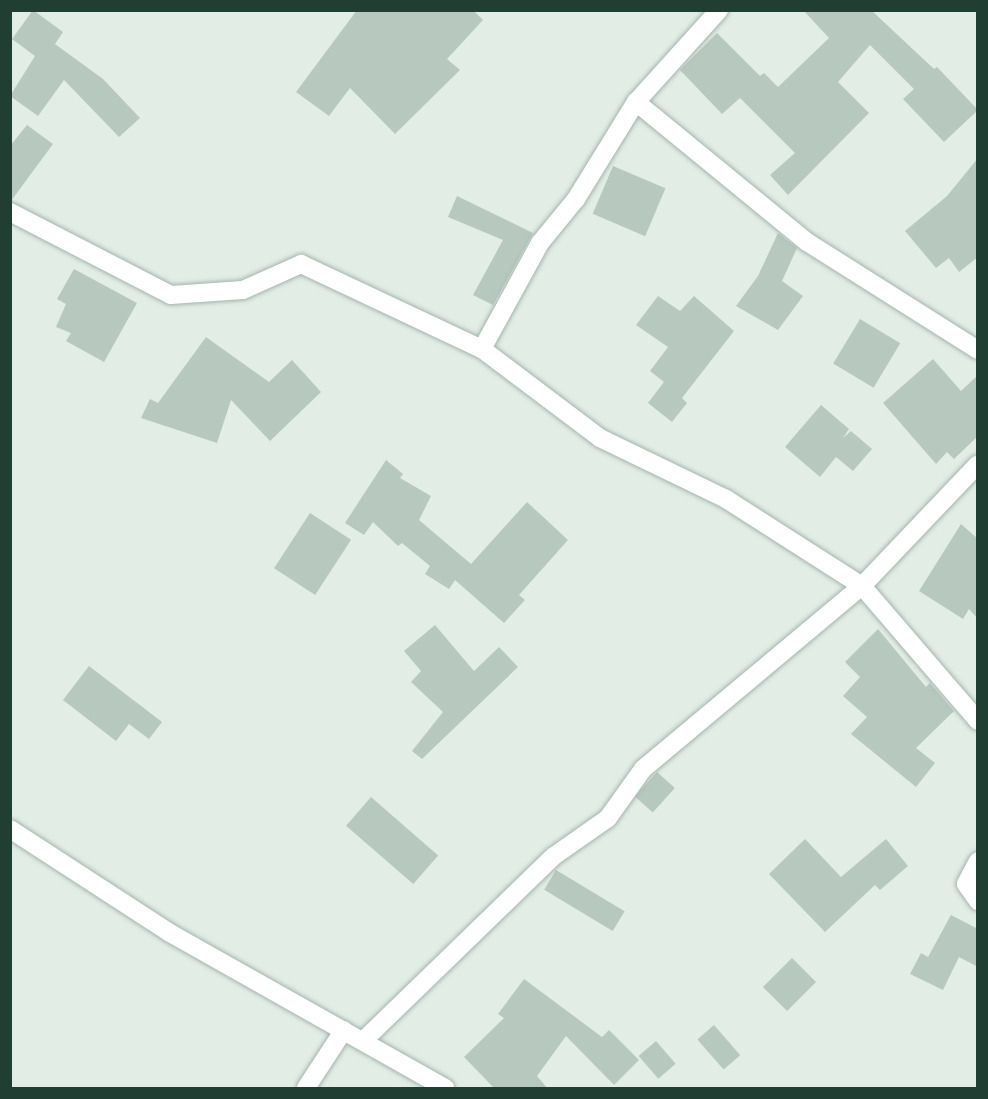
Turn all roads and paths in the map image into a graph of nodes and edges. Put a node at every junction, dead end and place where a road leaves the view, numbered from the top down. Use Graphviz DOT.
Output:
graph roads {
  1 [pos="718,10"];
  2 [pos="636,102"];
  3 [pos="10,212"];
  4 [pos="482,349"];
  5 [pos="978,350"];
  6 [pos="978,464"];
  7 [pos="862,586"];
  8 [pos="978,721"];
  9 [pos="10,830"];
  10 [pos="978,861"];
  11 [pos="978,901"];
  12 [pos="344,1030"];
  13 [pos="364,1040"];
  14 [pos="306,1089"];
  15 [pos="445,1089"];
  1 -- 2 [label="street"];
  2 -- 4 [label="street"];
  2 -- 5 [label="street"];
  3 -- 4 [label="street"];
  4 -- 7 [label="street"];
  6 -- 7 [label="street"];
  7 -- 8 [label="street"];
  7 -- 13 [label="street"];
  9 -- 12 [label="street"];
  10 -- 11 [label="street"];
  12 -- 13 [label="street"];
  12 -- 14 [label="street"];
  13 -- 15 [label="street"];
}
